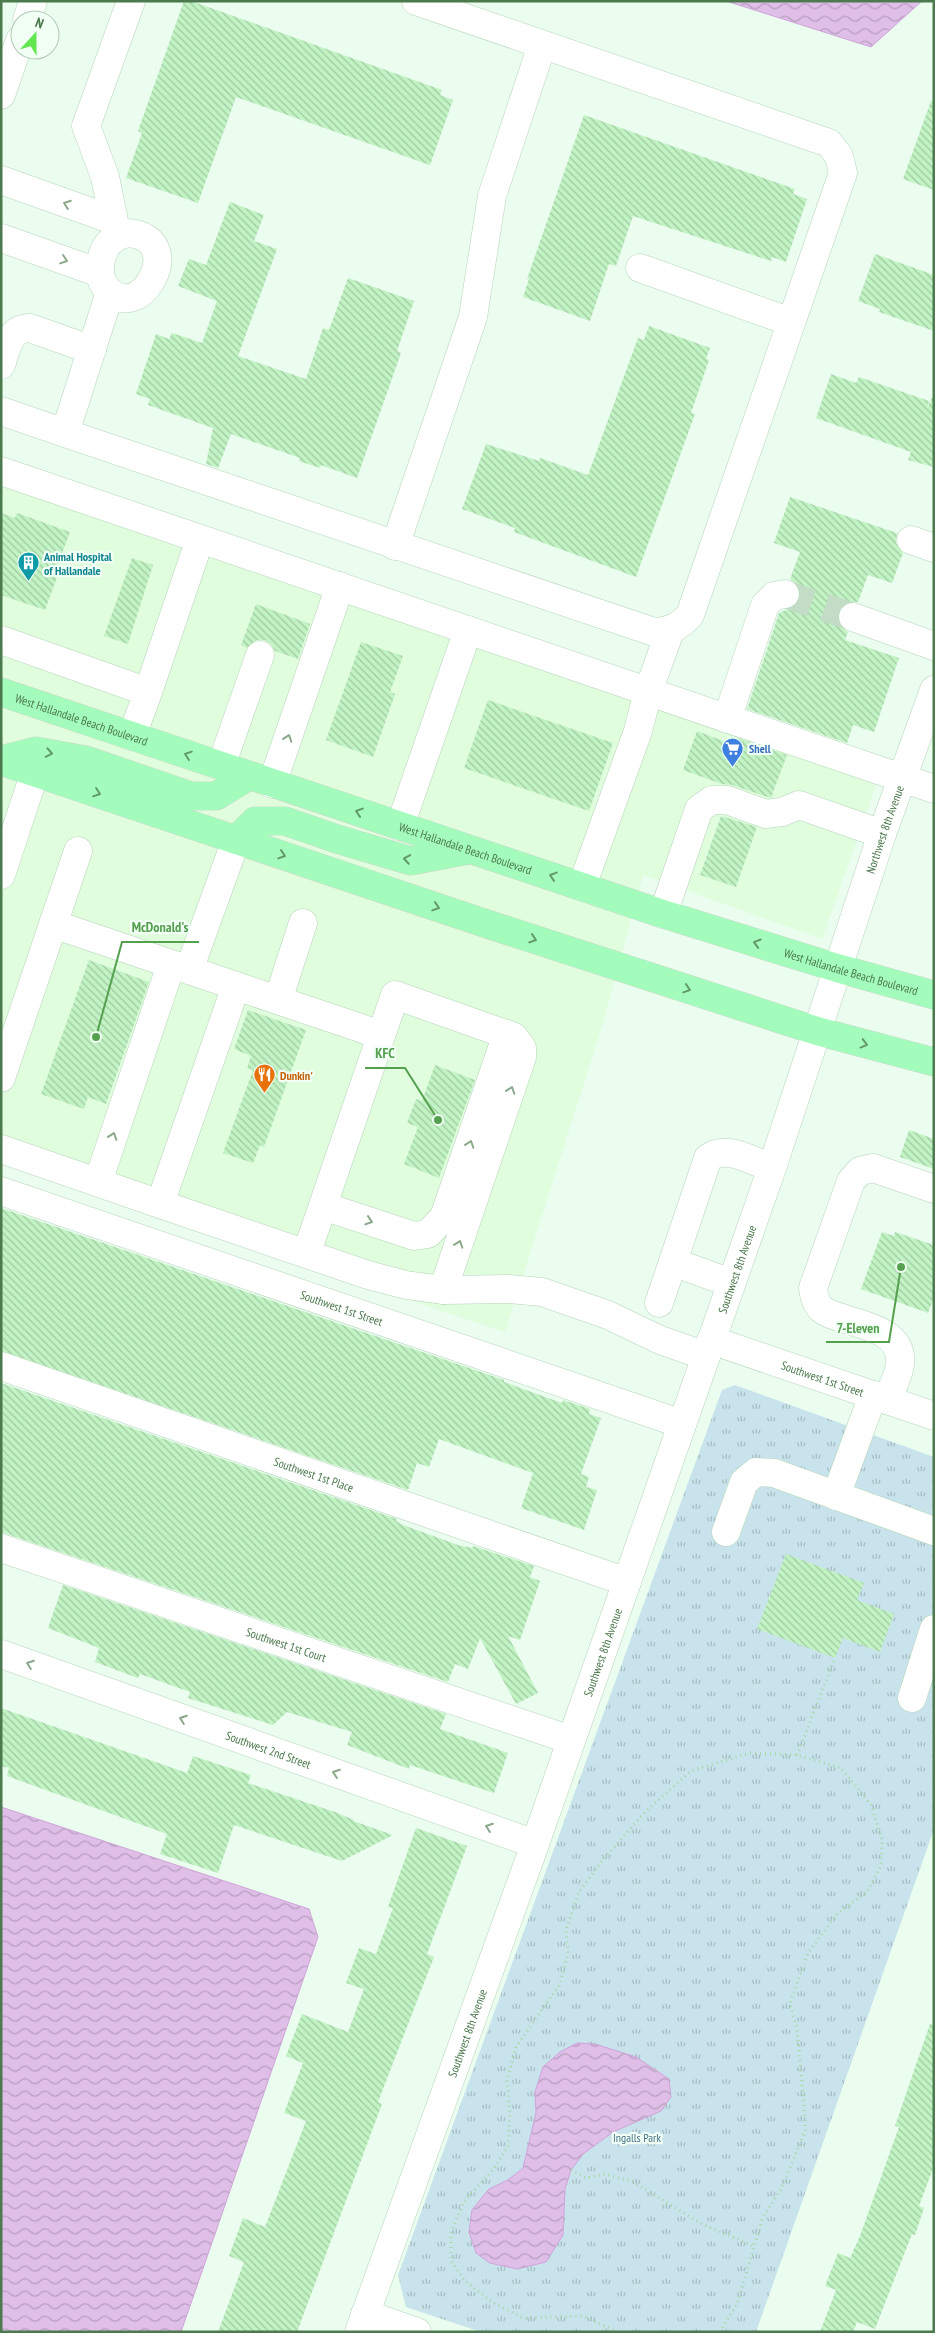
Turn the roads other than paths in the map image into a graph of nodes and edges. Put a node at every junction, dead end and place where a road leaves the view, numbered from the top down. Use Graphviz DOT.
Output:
graph roads {
  1 [pos="131,1"];
  2 [pos="416,1"];
  3 [pos="542,45"];
  4 [pos="13,60"];
  5 [pos="1,95"];
  6 [pos="1,180"];
  7 [pos="115,228"];
  8 [pos="1,238"];
  9 [pos="640,268"];
  10 [pos="105,282"];
  11 [pos="791,322"];
  12 [pos="92,350"];
  13 [pos="1,366"];
  14 [pos="1,412"];
  15 [pos="65,434"];
  16 [pos="1,471"];
  17 [pos="200,538"];
  18 [pos="395,546"];
  19 [pos="340,586"];
  20 [pos="785,594"];
  21 [pos="853,617"];
  22 [pos="468,630"];
  23 [pos="670,631"];
  24 [pos="1,640"];
  25 [pos="934,646"];
  26 [pos="260,655"];
  27 [pos="934,690"];
  28 [pos="1,692"];
  29 [pos="148,692"];
  30 [pos="648,692"];
  31 [pos="727,719"];
  32 [pos="132,736"];
  33 [pos="1,761"];
  34 [pos="222,766"];
  35 [pos="35,772"];
  36 [pos="902,779"];
  37 [pos="261,780"];
  38 [pos="934,789"];
  39 [pos="400,826"];
  40 [pos="882,834"];
  41 [pos="236,840"];
  42 [pos="472,849"];
  43 [pos="78,851"];
  44 [pos="3,864"];
  45 [pos="582,886"];
  46 [pos="663,914"];
  47 [pos="303,923"];
  48 [pos="53,924"];
  49 [pos="180,967"];
  50 [pos="837,968"];
  51 [pos="236,986"];
  52 [pos="934,995"];
  53 [pos="278,1000"];
  54 [pos="817,1031"];
  55 [pos="382,1035"];
  56 [pos="511,1036"];
  57 [pos="934,1062"];
  58 [pos="1,1078"];
  59 [pos="1,1149"];
  60 [pos="772,1168"];
  61 [pos="98,1182"];
  62 [pos="934,1189"];
  63 [pos="1,1191"];
  64 [pos="160,1204"];
  65 [pos="323,1206"];
  66 [pos="307,1252"];
  67 [pos="673,1262"];
  68 [pos="731,1283"];
  69 [pos="443,1290"];
  70 [pos="659,1303"];
  71 [pos="709,1348"];
  72 [pos="1,1366"];
  73 [pos="880,1398"];
  74 [pos="934,1416"];
  75 [pos="682,1424"];
  76 [pos="836,1496"];
  77 [pos="934,1531"];
  78 [pos="726,1532"];
  79 [pos="1,1548"];
  80 [pos="627,1582"];
  81 [pos="934,1629"];
  82 [pos="1,1654"];
  83 [pos="912,1698"];
  84 [pos="571,1740"];
  85 [pos="535,1844"];
  86 [pos="362,2323"];
  87 [pos="417,2332"];
  1 -- 7 [label="street"];
  2 -- 3 [label="street"];
  3 -- 11 [label="street"];
  3 -- 18 [label="street"];
  4 -- 5 [label="street"];
  7 -- 6 [label="street, one-way"];
  7 -- 10 [label="street"];
  7 -- 10 [label="street"];
  8 -- 10 [label="street, one-way"];
  9 -- 11 [label="street"];
  10 -- 12 [label="street"];
  11 -- 23 [label="street"];
  12 -- 13 [label="street"];
  12 -- 15 [label="street"];
  14 -- 15 [label="street"];
  15 -- 18 [label="street"];
  16 -- 17 [label="street"];
  17 -- 19 [label="street"];
  17 -- 29 [label="street"];
  18 -- 23 [label="street"];
  19 -- 22 [label="street"];
  37 -- 19 [label="street, one-way"];
  20 -- 31 [label="street"];
  21 -- 25 [label="street"];
  22 -- 30 [label="street"];
  22 -- 39 [label="street"];
  23 -- 30 [label="street"];
  24 -- 29 [label="street"];
  26 -- 34 [label="street"];
  27 -- 36 [label="street, Northwest 8th Avenue"];
  28 -- 32 [label="main road, West Hallandale Beach Boulevard"];
  29 -- 32 [label="street"];
  30 -- 31 [label="street"];
  30 -- 45 [label="street"];
  31 -- 36 [label="street"];
  34 -- 32 [label="main road, West Hallandale Beach Boulevard, one-way"];
  33 -- 35 [label="main road"];
  33 -- 37 [label="main road, one-way"];
  34 -- 37 [label="main road, West Hallandale Beach Boulevard"];
  35 -- 41 [label="main road, one-way"];
  35 -- 44 [label="street"];
  36 -- 38 [label="street"];
  36 -- 40 [label="street, Northwest 8th Avenue"];
  39 -- 37 [label="main road, West Hallandale Beach Boulevard, one-way"];
  39 -- 42 [label="main road, West Hallandale Beach Boulevard"];
  40 -- 46 [label="street"];
  40 -- 50 [label="street, Northwest 8th Avenue"];
  42 -- 41 [label="main road, one-way"];
  41 -- 49 [label="street"];
  41 -- 54 [label="main road, one-way"];
  45 -- 42 [label="main road, West Hallandale Beach Boulevard, one-way"];
  43 -- 48 [label="street"];
  45 -- 46 [label="main road, West Hallandale Beach Boulevard"];
  50 -- 46 [label="main road, West Hallandale Beach Boulevard, one-way"];
  47 -- 53 [label="street"];
  48 -- 49 [label="street"];
  48 -- 58 [label="street"];
  49 -- 51 [label="street"];
  61 -- 49 [label="street, one-way"];
  50 -- 52 [label="main road, West Hallandale Beach Boulevard"];
  50 -- 54 [label="street, Southwest 8th Avenue"];
  51 -- 53 [label="street"];
  51 -- 64 [label="street"];
  53 -- 55 [label="street"];
  54 -- 57 [label="main road, one-way"];
  54 -- 60 [label="street, Southwest 8th Avenue"];
  55 -- 56 [label="street"];
  55 -- 65 [label="street"];
  65 -- 56 [label="street, one-way"];
  69 -- 56 [label="street, one-way"];
  59 -- 61 [label="street, Southwest 1st Street"];
  60 -- 67 [label="street"];
  60 -- 68 [label="street, Southwest 8th Avenue"];
  61 -- 64 [label="street, Southwest 1st Street"];
  62 -- 73 [label="street"];
  63 -- 75 [label="street, Southwest 1st Street"];
  64 -- 66 [label="street, Southwest 1st Street"];
  65 -- 66 [label="street"];
  66 -- 69 [label="street, Southwest 1st Street"];
  67 -- 68 [label="street"];
  67 -- 70 [label="street"];
  68 -- 71 [label="street, Southwest 8th Avenue"];
  69 -- 71 [label="street, Southwest 1st Street"];
  71 -- 73 [label="street, Southwest 1st Street"];
  71 -- 75 [label="street, Southwest 8th Avenue"];
  72 -- 80 [label="street, Southwest 1st Place"];
  73 -- 74 [label="street, Southwest 1st Street"];
  73 -- 76 [label="street"];
  75 -- 80 [label="street, Southwest 8th Avenue"];
  76 -- 77 [label="street"];
  76 -- 78 [label="street"];
  79 -- 84 [label="street, Southwest 1st Court"];
  80 -- 84 [label="street, Southwest 8th Avenue"];
  81 -- 83 [label="street"];
  85 -- 82 [label="street, Southwest 2nd Street, one-way"];
  84 -- 85 [label="street, Southwest 8th Avenue"];
  85 -- 86 [label="street, Southwest 8th Avenue"];
  86 -- 87 [label="street"];
}
